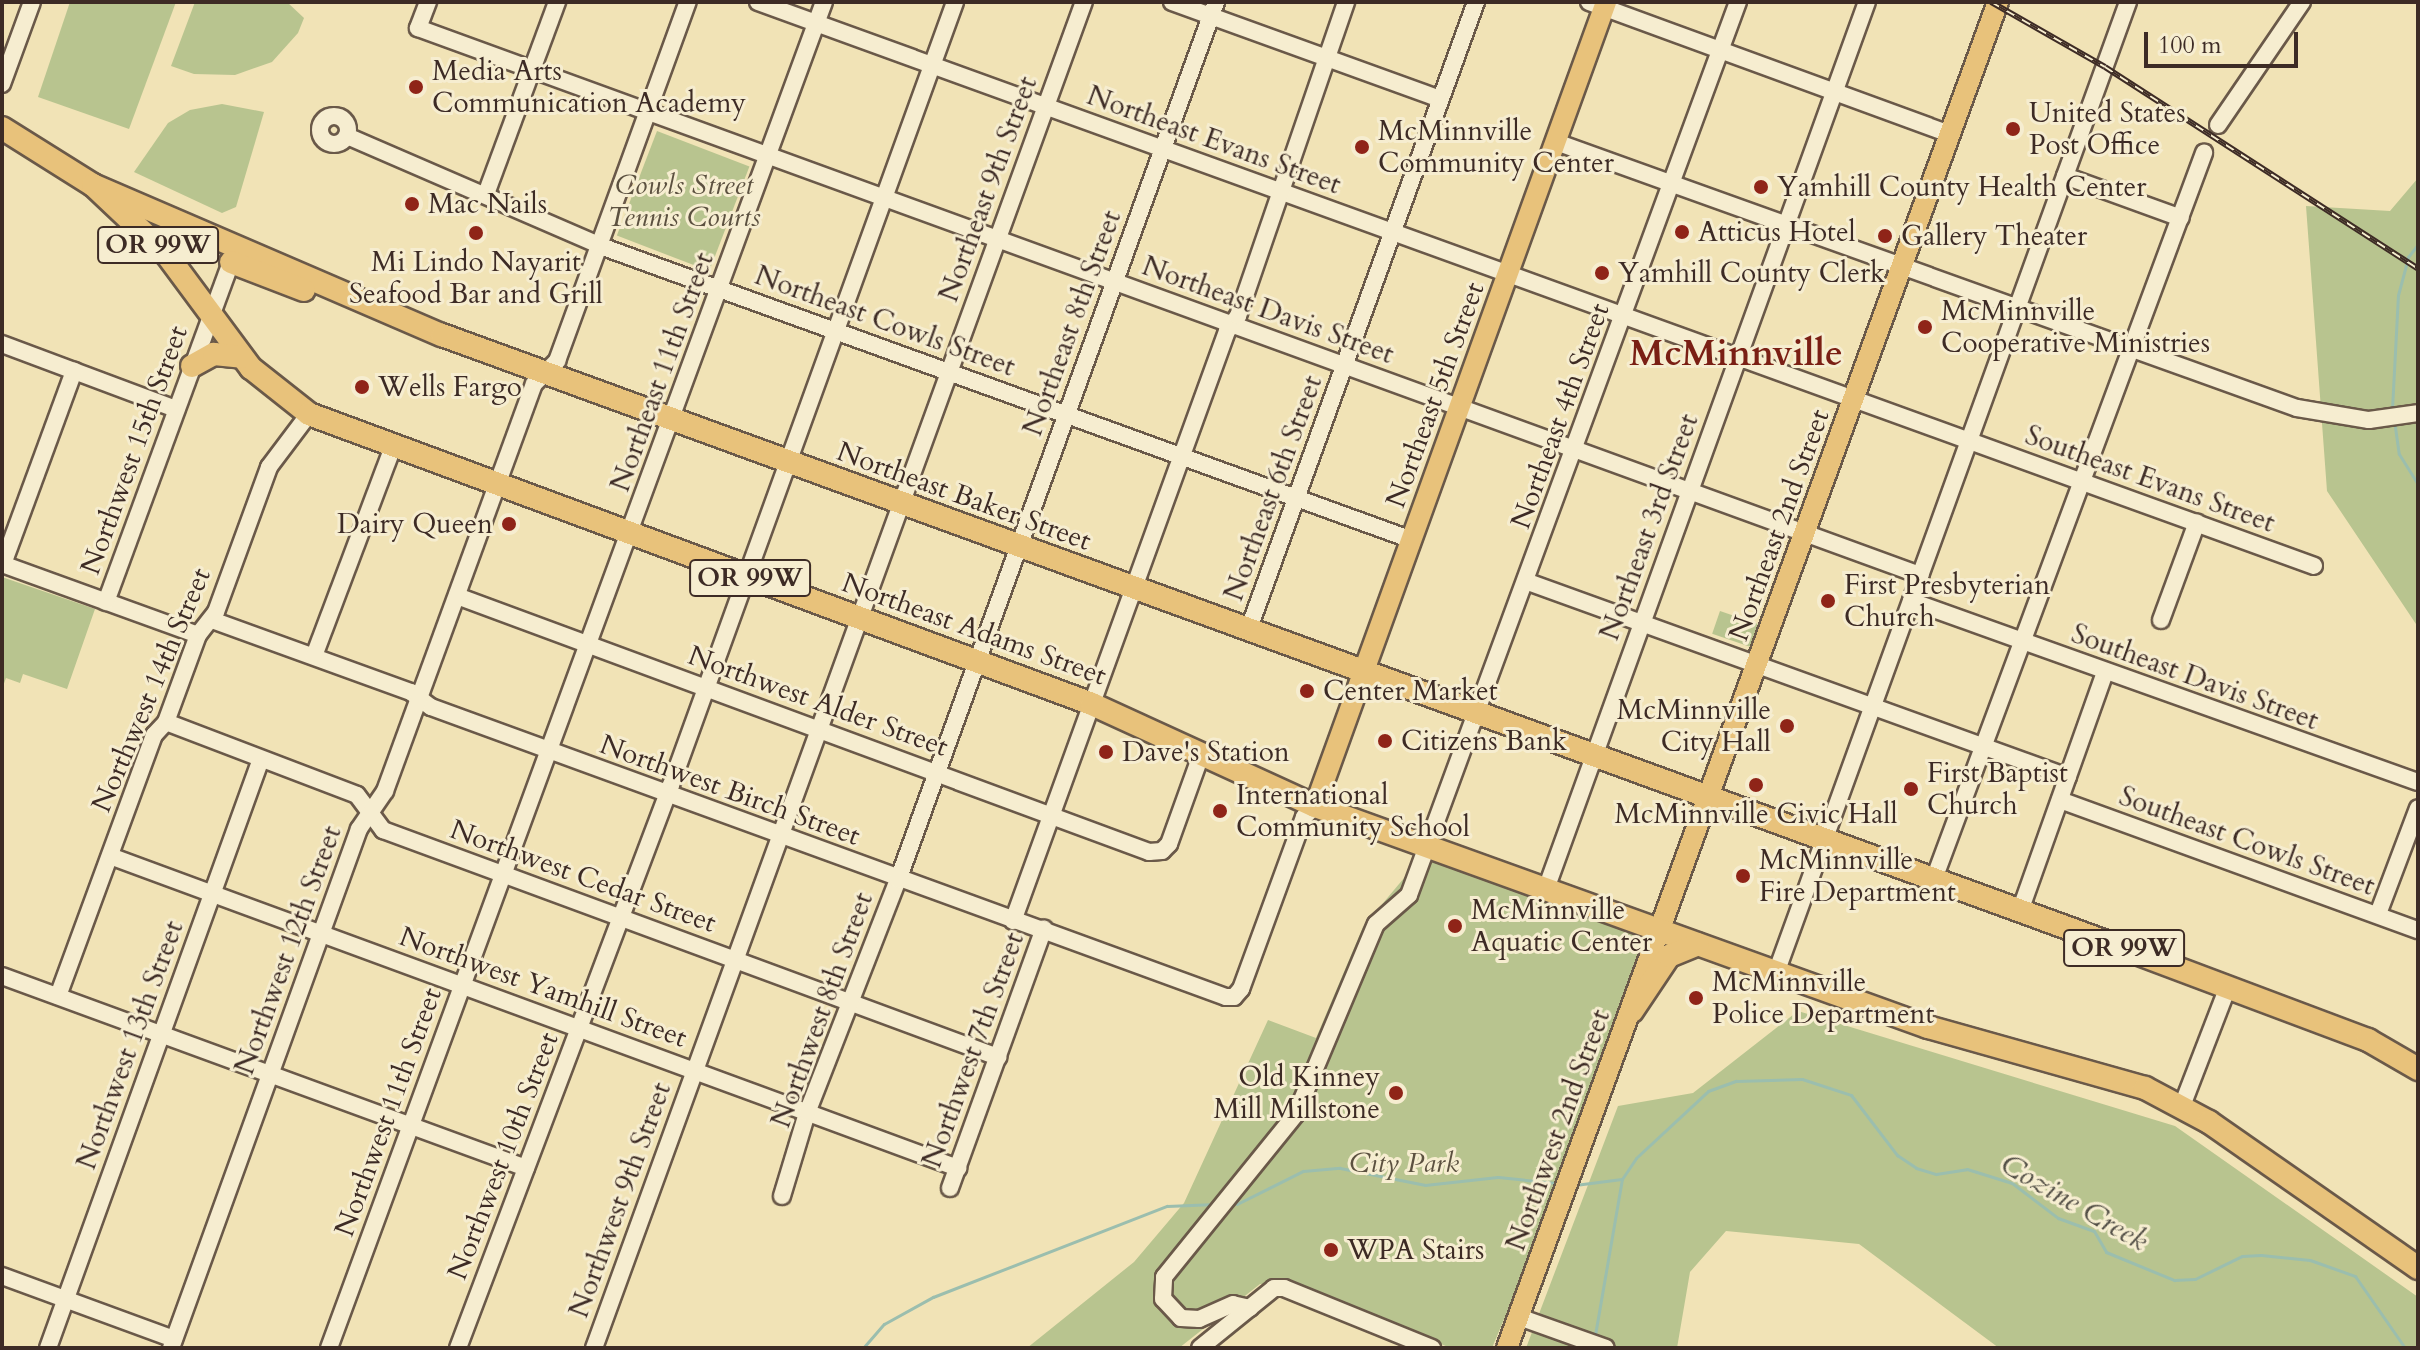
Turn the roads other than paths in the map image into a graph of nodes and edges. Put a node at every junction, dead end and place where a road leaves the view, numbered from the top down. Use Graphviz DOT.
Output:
graph roads {
  1 [pos="32,2"];
  2 [pos="428,2"];
  3 [pos="557,2"];
  4 [pos="688,2"];
  5 [pos="758,2"];
  6 [pos="824,2"];
  7 [pos="955,2"];
  8 [pos="1084,2"];
  9 [pos="1172,2"];
  10 [pos="1346,2"];
  11 [pos="1476,2"];
  12 [pos="1738,2"];
  13 [pos="1867,2"];
  14 [pos="1998,2"];
  15 [pos="2128,2"];
  16 [pos="2302,2"];
  17 [pos="1600,4"];
  18 [pos="1214,9"];
  19 [pos="817,23"];
  20 [pos="1721,50"];
  21 [pos="1329,59"];
  22 [pos="932,65"];
  23 [pos="532,69"];
  24 [pos="2,84"];
  25 [pos="1835,91"];
  26 [pos="1440,99"];
  27 [pos="1046,107"];
  28 [pos="647,111"];
  29 [pos="2218,125"];
  30 [pos="5,132"];
  31 [pos="1950,134"];
  32 [pos="347,136"];
  33 [pos="1556,142"];
  34 [pos="1163,149"];
  35 [pos="2204,153"];
  36 [pos="768,155"];
  37 [pos="2065,176"];
  38 [pos="1672,183"];
  39 [pos="93,185"];
  40 [pos="1283,193"];
  41 [pos="486,194"];
  42 [pos="884,198"];
  43 [pos="2181,218"];
  44 [pos="1786,226"];
  45 [pos="1393,233"];
  46 [pos="998,239"];
  47 [pos="600,244"];
  48 [pos="234,254"];
  49 [pos="1901,266"];
  50 [pos="1509,275"];
  51 [pos="1115,282"];
  52 [pos="720,289"];
  53 [pos="2018,308"];
  54 [pos="211,317"];
  55 [pos="1624,317"];
  56 [pos="1232,324"];
  57 [pos="836,331"];
  58 [pos="2,344"];
  59 [pos="2133,350"];
  60 [pos="242,357"];
  61 [pos="1738,358"];
  62 [pos="1345,365"];
  63 [pos="192,366"];
  64 [pos="74,371"];
  65 [pos="949,372"];
  66 [pos="545,374"];
  67 [pos="1854,401"];
  68 [pos="1459,407"];
  69 [pos="176,409"];
  70 [pos="2418,413"];
  71 [pos="309,414"];
  72 [pos="1066,414"];
  73 [pos="672,421"];
  74 [pos="1968,442"];
  75 [pos="393,447"];
  76 [pos="1576,449"];
  77 [pos="1182,456"];
  78 [pos="788,463"];
  79 [pos="2085,482"];
  80 [pos="498,485"];
  81 [pos="1689,491"];
  82 [pos="1296,498"];
  83 [pos="901,504"];
  84 [pos="2197,522"];
  85 [pos="1806,533"];
  86 [pos="631,535"];
  87 [pos="1412,540"];
  88 [pos="1018,547"];
  89 [pos="2,564"];
  90 [pos="2314,566"];
  91 [pos="1920,575"];
  92 [pos="746,577"];
  93 [pos="1528,582"];
  94 [pos="1133,590"];
  95 [pos="457,596"];
  96 [pos="1911,601"];
  97 [pos="106,602"];
  98 [pos="859,619"];
  99 [pos="212,620"];
  100 [pos="2161,620"];
  101 [pos="1643,622"];
  102 [pos="1248,631"];
  103 [pos="198,635"];
  104 [pos="2020,640"];
  105 [pos="591,645"];
  106 [pos="314,656"];
  107 [pos="976,662"];
  108 [pos="1758,665"];
  109 [pos="2105,672"];
  110 [pos="1363,673"];
  111 [pos="706,688"];
  112 [pos="419,698"];
  113 [pos="1092,704"];
  114 [pos="1873,707"];
  115 [pos="1479,715"];
  116 [pos="166,722"];
  117 [pos="819,729"];
  118 [pos="1982,746"];
  119 [pos="550,751"];
  120 [pos="1201,755"];
  121 [pos="1594,756"];
  122 [pos="261,759"];
  123 [pos="935,772"];
  124 [pos="2068,777"];
  125 [pos="2418,782"];
  126 [pos="665,794"];
  127 [pos="1709,799"];
  128 [pos="2060,800"];
  129 [pos="1315,806"];
  130 [pos="2418,808"];
  131 [pos="370,811"];
  132 [pos="1051,816"];
  133 [pos="780,837"];
  134 [pos="1824,840"];
  135 [pos="1430,847"];
  136 [pos="110,856"];
  137 [pos="503,875"];
  138 [pos="1934,879"];
  139 [pos="898,880"];
  140 [pos="1546,889"];
  141 [pos="213,894"];
  142 [pos="2020,911"];
  143 [pos="2378,914"];
  144 [pos="619,916"];
  145 [pos="1013,921"];
  146 [pos="1044,929"];
  147 [pos="2418,930"];
  148 [pos="1660,931"];
  149 [pos="321,934"];
  150 [pos="1698,944"];
  151 [pos="735,961"];
  152 [pos="1776,973"];
  153 [pos="2,976"];
  154 [pos="462,985"];
  155 [pos="2228,987"];
  156 [pos="58,996"];
  157 [pos="850,1003"];
  158 [pos="1632,1011"];
  159 [pos="578,1028"];
  160 [pos="162,1034"];
  161 [pos="998,1057"];
  162 [pos="2418,1069"];
  163 [pos="695,1071"];
  164 [pos="271,1073"];
  165 [pos="2182,1106"];
  166 [pos="807,1113"];
  167 [pos="411,1126"];
  168 [pos="526,1168"];
  169 [pos="958,1168"];
  170 [pos="950,1188"];
  171 [pos="782,1196"];
  172 [pos="2418,1268"];
  173 [pos="2,1276"];
  174 [pos="66,1299"];
  175 [pos="1250,1308"];
  176 [pos="1519,1317"];
  177 [pos="172,1344"];
  178 [pos="48,1348"];
  179 [pos="329,1348"];
  180 [pos="458,1348"];
  181 [pos="594,1348"];
  182 [pos="1200,1348"];
  183 [pos="1432,1348"];
  184 [pos="1507,1348"];
  185 [pos="1606,1348"];
  1 -- 24 [label="street"];
  2 -- 23 [label="street, Northeast Davis Street"];
  3 -- 23 [label="street"];
  4 -- 28 [label="street, Northwest 12th Street"];
  5 -- 19 [label="street, Northeast Evans Street"];
  6 -- 19 [label="street, Northeast 11th Street"];
  7 -- 22 [label="street, Northwest 10th Street"];
  8 -- 27 [label="street, Northeast 9th Street"];
  9 -- 18 [label="street"];
  10 -- 21 [label="street, Northwest 7th Street"];
  11 -- 26 [label="street, Northeast 6th Street"];
  12 -- 20 [label="street, Northeast 4th Street"];
  13 -- 25 [label="street, Northeast 3rd Street"];
  14 -- 31 [label="main road, Northeast 2nd Street"];
  15 -- 37 [label="street"];
  16 -- 29 [label="street"];
  17 -- 20 [label="street"];
  17 -- 33 [label="main road, Northeast 5th Street"];
  18 -- 21 [label="street"];
  18 -- 34 [label="street, Northeast 8th Street"];
  19 -- 22 [label="street, Northeast Evans Street"];
  19 -- 36 [label="street, Northeast 11th Street"];
  20 -- 25 [label="street"];
  20 -- 38 [label="street, Northeast 4th Street"];
  21 -- 26 [label="street"];
  21 -- 40 [label="street, Northwest 7th Street"];
  22 -- 27 [label="street, Northeast Evans Street"];
  22 -- 42 [label="street, Northwest 10th Street"];
  23 -- 28 [label="street, Northeast Davis Street"];
  23 -- 41 [label="street"];
  25 -- 31 [label="street"];
  25 -- 44 [label="street, Northeast 3rd Street"];
  26 -- 45 [label="street, Northeast 6th Street"];
  27 -- 34 [label="street, Northeast Evans Street"];
  27 -- 46 [label="street, Northeast 9th Street"];
  28 -- 36 [label="street, Northeast Davis Street"];
  28 -- 47 [label="street, Northwest 12th Street"];
  30 -- 39 [label="highway, OR 99W"];
  31 -- 49 [label="main road, Northeast 2nd Street"];
  32 -- 41 [label="street, Northeast Cowls Street"];
  33 -- 38 [label="street"];
  33 -- 50 [label="main road, Northeast 5th Street"];
  34 -- 40 [label="street, Northeast Evans Street"];
  34 -- 51 [label="street, Northeast 8th Street"];
  35 -- 43 [label="street"];
  36 -- 42 [label="street, Northeast Davis Street"];
  36 -- 52 [label="street, Northeast 11th Street"];
  37 -- 43 [label="street"];
  37 -- 53 [label="street"];
  38 -- 44 [label="street"];
  38 -- 55 [label="street, Northeast 4th Street"];
  39 -- 48 [label="highway, Northeast Baker Street / OR 99W"];
  39 -- 54 [label="highway, Northeast Adams Street / OR 99W"];
  40 -- 45 [label="street, Northeast Evans Street"];
  40 -- 56 [label="street, Northwest 7th Street"];
  41 -- 47 [label="street, Northeast Cowls Street"];
  42 -- 46 [label="street, Northeast Davis Street"];
  42 -- 57 [label="street, Northwest 10th Street"];
  43 -- 59 [label="street"];
  44 -- 49 [label="street"];
  44 -- 61 [label="street, Northeast 3rd Street"];
  45 -- 50 [label="street, Northeast Evans Street"];
  45 -- 62 [label="street, Northeast 6th Street"];
  46 -- 51 [label="street, Northeast Davis Street"];
  46 -- 65 [label="street, Northeast 9th Street"];
  47 -- 52 [label="street, Northeast Cowls Street"];
  47 -- 66 [label="street, Northwest 12th Street"];
  48 -- 54 [label="street, Northwest 15th Street"];
  48 -- 66 [label="highway, Northeast Baker Street / OR 99W"];
  49 -- 53 [label="street"];
  49 -- 67 [label="main road, Northeast 2nd Street"];
  50 -- 55 [label="street, Northeast Evans Street"];
  50 -- 68 [label="main road, Northeast 5th Street"];
  51 -- 56 [label="street, Northeast Davis Street"];
  51 -- 72 [label="street, Northeast 8th Street"];
  52 -- 57 [label="street, Northeast Cowls Street"];
  52 -- 73 [label="street, Northeast 11th Street"];
  53 -- 59 [label="street"];
  53 -- 74 [label="street"];
  54 -- 60 [label="highway, Northeast Adams Street / OR 99W"];
  54 -- 63 [label="street, Northwest 15th Street"];
  55 -- 61 [label="street, Northeast Evans Street"];
  55 -- 76 [label="street, Northeast 4th Street"];
  56 -- 62 [label="street, Northeast Davis Street"];
  56 -- 77 [label="street, Northwest 7th Street"];
  57 -- 65 [label="street, Northeast Cowls Street"];
  57 -- 78 [label="street, Northwest 10th Street"];
  58 -- 64 [label="street"];
  59 -- 70 [label="street"];
  59 -- 79 [label="street"];
  60 -- 63 [label="highway"];
  60 -- 71 [label="highway, Northeast Adams Street / OR 99W"];
  61 -- 67 [label="street, Northeast Evans Street"];
  61 -- 81 [label="street, Northeast 3rd Street"];
  62 -- 68 [label="street, Northeast Davis Street"];
  62 -- 82 [label="street, Northeast 6th Street"];
  63 -- 69 [label="street, Northwest 15th Street"];
  64 -- 69 [label="street"];
  64 -- 89 [label="street"];
  65 -- 72 [label="street, Northeast Cowls Street"];
  65 -- 83 [label="street, Northeast 9th Street"];
  66 -- 73 [label="highway, Northeast Baker Street / OR 99W"];
  66 -- 80 [label="street, Northwest 12th Street"];
  67 -- 74 [label="street, Northeast Evans Street"];
  67 -- 85 [label="main road, Northeast 2nd Street"];
  68 -- 76 [label="street, Northeast Davis Street"];
  68 -- 87 [label="main road, Northeast 5th Street"];
  69 -- 97 [label="street, Northwest 15th Street"];
  71 -- 75 [label="highway, Northeast Adams Street / OR 99W"];
  71 -- 99 [label="street, Northwest 14th Street"];
  72 -- 77 [label="street, Northeast Cowls Street"];
  72 -- 88 [label="street, Northeast 8th Street"];
  73 -- 78 [label="highway, Northeast Baker Street / OR 99W"];
  73 -- 86 [label="street, Northeast 11th Street"];
  74 -- 79 [label="street, Southeast Evans Street"];
  74 -- 91 [label="street"];
  75 -- 80 [label="highway, Northeast Adams Street / OR 99W"];
  75 -- 106 [label="street"];
  76 -- 81 [label="street, Northeast Davis Street"];
  76 -- 93 [label="street, Northeast 4th Street"];
  77 -- 82 [label="street, Northeast Cowls Street"];
  77 -- 94 [label="street, Northwest 7th Street"];
  78 -- 83 [label="highway, Northeast Baker Street / OR 99W"];
  78 -- 92 [label="street, Northwest 10th Street"];
  79 -- 84 [label="street, Southeast Evans Street"];
  79 -- 104 [label="street"];
  80 -- 86 [label="highway, Northeast Adams Street / OR 99W"];
  80 -- 95 [label="street, Northwest 12th Street"];
  81 -- 85 [label="street, Northeast Davis Street"];
  81 -- 101 [label="street, Northeast 3rd Street"];
  82 -- 87 [label="street, Northeast Cowls Street"];
  82 -- 102 [label="street, Northeast 6th Street"];
  83 -- 88 [label="highway, Northeast Baker Street / OR 99W"];
  83 -- 98 [label="street, Northeast 9th Street"];
  84 -- 90 [label="street, Southeast Evans Street"];
  84 -- 100 [label="street"];
  85 -- 91 [label="street, Northeast Davis Street"];
  85 -- 108 [label="main road, Northeast 2nd Street"];
  86 -- 92 [label="highway, Northeast Adams Street / OR 99W"];
  86 -- 105 [label="street, Northwest 11th Street"];
  87 -- 110 [label="main road, Northeast 5th Street"];
  88 -- 94 [label="highway, Northeast Baker Street / OR 99W"];
  88 -- 107 [label="street, Northeast 8th Street"];
  89 -- 97 [label="street"];
  91 -- 96 [label="street"];
  92 -- 98 [label="highway, Northeast Adams Street / OR 99W"];
  92 -- 111 [label="street, Northwest 10th Street"];
  93 -- 101 [label="street"];
  93 -- 115 [label="street, Northeast 4th Street"];
  94 -- 102 [label="highway, Northeast Baker Street / OR 99W"];
  94 -- 113 [label="street, Northwest 7th Street"];
  95 -- 105 [label="street, Northwest Alder Street"];
  95 -- 112 [label="street, Northwest 12th Street"];
  96 -- 104 [label="street, Southeast Davis Street"];
  96 -- 114 [label="street"];
  97 -- 103 [label="street"];
  98 -- 107 [label="highway, Northeast Adams Street / OR 99W"];
  98 -- 117 [label="street, Northwest 9th Street"];
  99 -- 103 [label="street, Northwest 14th Street"];
  99 -- 106 [label="street, Northwest Birch Street"];
  101 -- 108 [label="street"];
  101 -- 121 [label="street, Northeast 3rd Street"];
  102 -- 110 [label="highway, Northeast Baker Street / OR 99W"];
  103 -- 116 [label="street, Northwest 14th Street"];
  104 -- 109 [label="street, Southeast Davis Street"];
  104 -- 118 [label="street"];
  105 -- 111 [label="street, Northwest Alder Street"];
  105 -- 119 [label="street, Northwest 11th Street"];
  106 -- 112 [label="street, Northwest Birch Street"];
  107 -- 113 [label="highway, Northeast Adams Street / OR 99W"];
  107 -- 123 [label="street, Northwest 8th Street"];
  108 -- 114 [label="street"];
  108 -- 127 [label="main road, Northeast 2nd Street"];
  109 -- 124 [label="street"];
  109 -- 125 [label="street, Southeast Davis Street"];
  110 -- 115 [label="highway, Northeast Baker Street / OR 99W"];
  110 -- 129 [label="main road, Northeast 5th Street"];
  111 -- 117 [label="street, Northwest Alder Street"];
  111 -- 126 [label="street, Northwest 10th Street"];
  112 -- 119 [label="street, Northwest Birch Street"];
  112 -- 131 [label="street, Northwest 12th Street"];
  113 -- 120 [label="highway, Northeast Adams Street / OR 99W"];
  113 -- 132 [label="street, Northwest 7th Street"];
  114 -- 118 [label="street"];
  114 -- 134 [label="street"];
  115 -- 121 [label="highway, Northeast Baker Street / OR 99W"];
  115 -- 135 [label="street, Northeast 4th Street"];
  116 -- 122 [label="street, Northwest Cedar Street"];
  116 -- 136 [label="street, Northwest 14th Street"];
  117 -- 123 [label="street, Northwest Alder Street"];
  117 -- 133 [label="street, Northwest 9th Street"];
  118 -- 124 [label="street"];
  118 -- 138 [label="street"];
  119 -- 126 [label="street, Northwest Birch Street"];
  119 -- 137 [label="street, Northwest 11th Street"];
  120 -- 129 [label="highway, Northeast Adams Street / OR 99W"];
  120 -- 132 [label="street, Northwest Alder Street"];
  121 -- 127 [label="highway, Northeast Baker Street / OR 99W"];
  121 -- 140 [label="street, Northeast 3rd Street"];
  122 -- 131 [label="street, Northwest Cedar Street"];
  122 -- 141 [label="street, Northwest 13th Street"];
  123 -- 132 [label="street, Northwest Alder Street"];
  123 -- 139 [label="street, Northwest 8th Street"];
  124 -- 128 [label="street"];
  126 -- 133 [label="street, Northwest Birch Street"];
  126 -- 144 [label="street, Northwest 10th Street"];
  127 -- 134 [label="highway, Northeast Baker Street / OR 99W"];
  127 -- 148 [label="main road, Northeast 2nd Street"];
  128 -- 142 [label="street"];
  128 -- 143 [label="street, Southeast Cowls Street"];
  129 -- 135 [label="highway, Northeast Adams Street / OR 99W"];
  129 -- 146 [label="street, Northwest Birch Street"];
  130 -- 143 [label="street"];
  131 -- 137 [label="street, Northwest Cedar Street"];
  131 -- 149 [label="street, Northwest 12th Street"];
  132 -- 145 [label="street, Northwest 7th Street"];
  133 -- 139 [label="street, Northwest Birch Street"];
  133 -- 151 [label="street, Northwest 9th Street"];
  134 -- 138 [label="highway, OR 99W"];
  134 -- 152 [label="street"];
  135 -- 140 [label="highway, Northeast Adams Street / OR 99W"];
  135 -- 175 [label="street, Northeast 4th Street"];
  136 -- 141 [label="street, Northwest Yamhill Street"];
  136 -- 156 [label="street, Northwest 14th Street"];
  137 -- 144 [label="street, Northwest Cedar Street"];
  137 -- 154 [label="street, Northwest 11th Street"];
  138 -- 142 [label="highway, OR 99W"];
  139 -- 145 [label="street, Northwest Birch Street"];
  139 -- 157 [label="street, Northwest 8th Street"];
  140 -- 148 [label="highway, Northeast Adams Street / OR 99W"];
  141 -- 149 [label="street, Northwest Yamhill Street"];
  141 -- 160 [label="street, Northwest 13th Street"];
  142 -- 155 [label="highway, OR 99W"];
  143 -- 147 [label="street, Southeast Cowls Street"];
  144 -- 151 [label="street, Northwest Cedar Street"];
  144 -- 159 [label="street, Northwest 10th Street"];
  145 -- 146 [label="street, Northwest Birch Street"];
  146 -- 161 [label="street, Northwest 7th Street"];
  148 -- 150 [label="highway, Northeast Adams Street / OR 99W"];
  148 -- 158 [label="main road, Northwest 2nd Street"];
  149 -- 154 [label="street, Northwest Yamhill Street"];
  149 -- 164 [label="street, Northwest 12th Street"];
  150 -- 152 [label="highway, Northeast Adams Street / OR 99W"];
  150 -- 158 [label="highway"];
  151 -- 157 [label="street, Northwest Cedar Street"];
  151 -- 163 [label="street, Northwest 9th Street"];
  152 -- 165 [label="highway, OR 99W"];
  153 -- 156 [label="street"];
  154 -- 159 [label="street, Northwest Yamhill Street"];
  154 -- 167 [label="street, Northwest 11th Street"];
  155 -- 162 [label="highway, OR 99W"];
  155 -- 165 [label="street"];
  156 -- 160 [label="street"];
  157 -- 161 [label="street, Northwest Cedar Street"];
  157 -- 166 [label="street, Northwest 8th Street"];
  158 -- 176 [label="main road, Northwest 2nd Street"];
  159 -- 163 [label="street, Northwest Yamhill Street"];
  159 -- 168 [label="street, Northwest 10th Street"];
  160 -- 164 [label="street"];
  160 -- 174 [label="street, Northwest 13th Street"];
  161 -- 169 [label="street, Northwest 7th Street"];
  163 -- 166 [label="street, Northwest Yamhill Street"];
  163 -- 181 [label="street, Northwest 9th Street"];
  164 -- 167 [label="street"];
  164 -- 177 [label="street, Northwest 12th Street"];
  165 -- 172 [label="highway, OR 99W"];
  166 -- 169 [label="street, Northwest Yamhill Street"];
  166 -- 171 [label="street, Northwest 8th Street"];
  167 -- 168 [label="street"];
  167 -- 179 [label="street, Northwest 11th Street"];
  168 -- 180 [label="street, Northwest 10th Street"];
  169 -- 170 [label="street, Northwest 7th Street"];
  173 -- 174 [label="street"];
  174 -- 177 [label="street"];
  174 -- 178 [label="street, Northwest 13th Street"];
  175 -- 182 [label="street"];
  175 -- 183 [label="street"];
  176 -- 184 [label="main road, Northwest 2nd Street"];
  176 -- 185 [label="street"];
}
